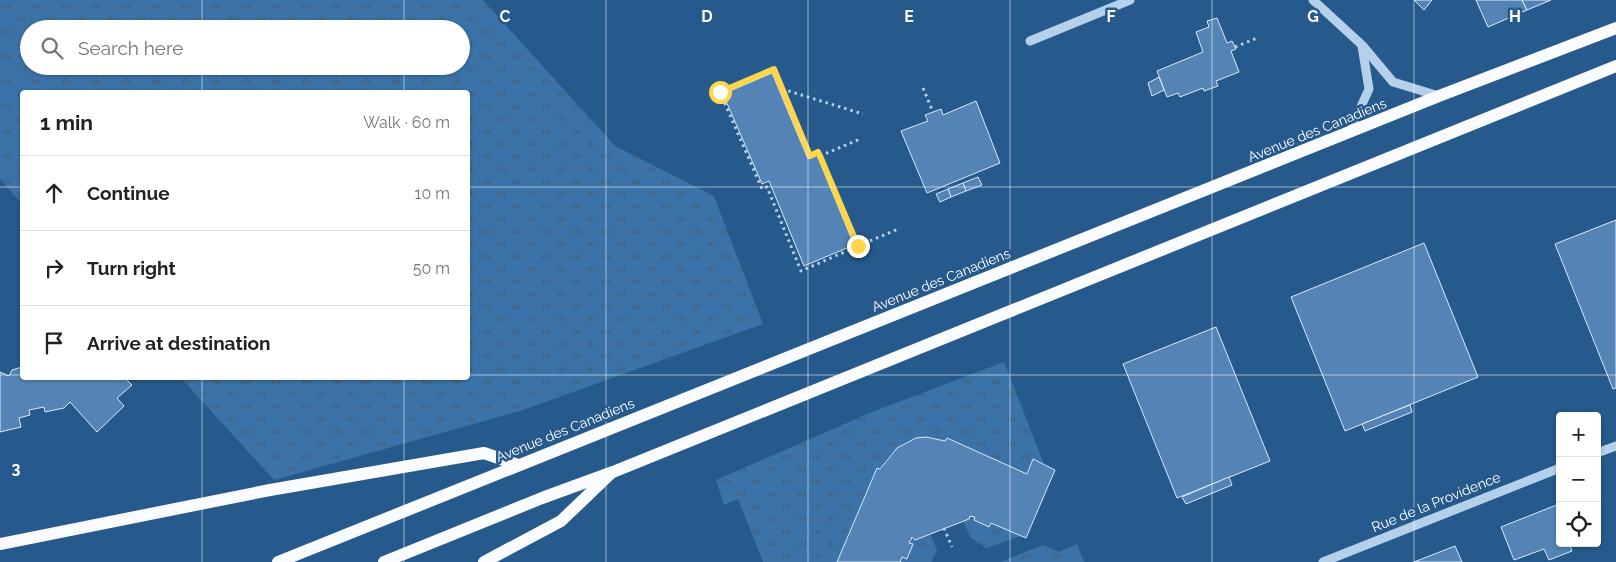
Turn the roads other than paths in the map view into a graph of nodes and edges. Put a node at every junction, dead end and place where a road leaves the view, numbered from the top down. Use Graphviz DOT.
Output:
graph roads {
  1 [pos="1130,0"];
  2 [pos="1314,0"];
  3 [pos="1616,28"];
  4 [pos="1030,41"];
  5 [pos="1362,45"];
  6 [pos="1616,66"];
  7 [pos="1439,96"];
  8 [pos="1349,134"];
  9 [pos="1616,446"];
  10 [pos="1601,452"];
  11 [pos="518,465"];
  12 [pos="1556,470"];
  13 [pos="613,472"];
  14 [pos="0,544"];
  15 [pos="278,562"];
  16 [pos="384,562"];
  17 [pos="484,562"];
  18 [pos="1323,562"];
  1 -- 4 [label="street"];
  2 -- 5 [label="street"];
  3 -- 7 [label="main road, Avenue des Canadiens"];
  5 -- 7 [label="street"];
  5 -- 8 [label="street"];
  6 -- 13 [label="main road"];
  7 -- 8 [label="main road, Avenue des Canadiens"];
  8 -- 11 [label="main road, Avenue des Canadiens"];
  9 -- 10 [label="street"];
  11 -- 14 [label="main road"];
  11 -- 15 [label="main road, Avenue des Canadiens"];
  12 -- 18 [label="street, Rue de la Providence"];
  13 -- 16 [label="main road"];
  13 -- 17 [label="main road"];
}
